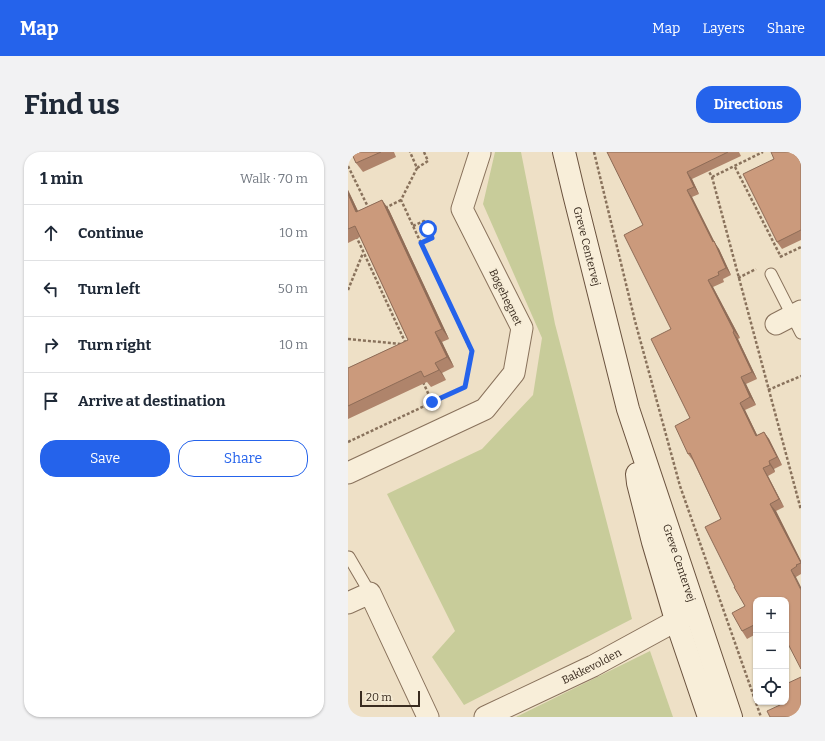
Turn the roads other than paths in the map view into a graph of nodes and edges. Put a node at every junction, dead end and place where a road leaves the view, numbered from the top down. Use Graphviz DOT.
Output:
graph roads {
  1 [pos="480,152"];
  2 [pos="564,152"];
  3 [pos="771,274"];
  4 [pos="793,321"];
  5 [pos="348,473"];
  6 [pos="348,558"];
  7 [pos="370,593"];
  8 [pos="348,603"];
  9 [pos="686,615"];
  10 [pos="428,717"];
  11 [pos="485,717"];
  12 [pos="709,717"];
  13 [pos="731,717"];
  1 -- 5 [label="street, Bøgehegnet"];
  2 -- 9 [label="street, Greve Centervej"];
  3 -- 4 [label="lane"];
  6 -- 7 [label="lane"];
  7 -- 8 [label="street"];
  7 -- 10 [label="street"];
  9 -- 11 [label="street, Bakkevolden"];
  9 -- 12 [label="street, Greve Centervej"];
  9 -- 13 [label="street, Greve Centervej"];
}
